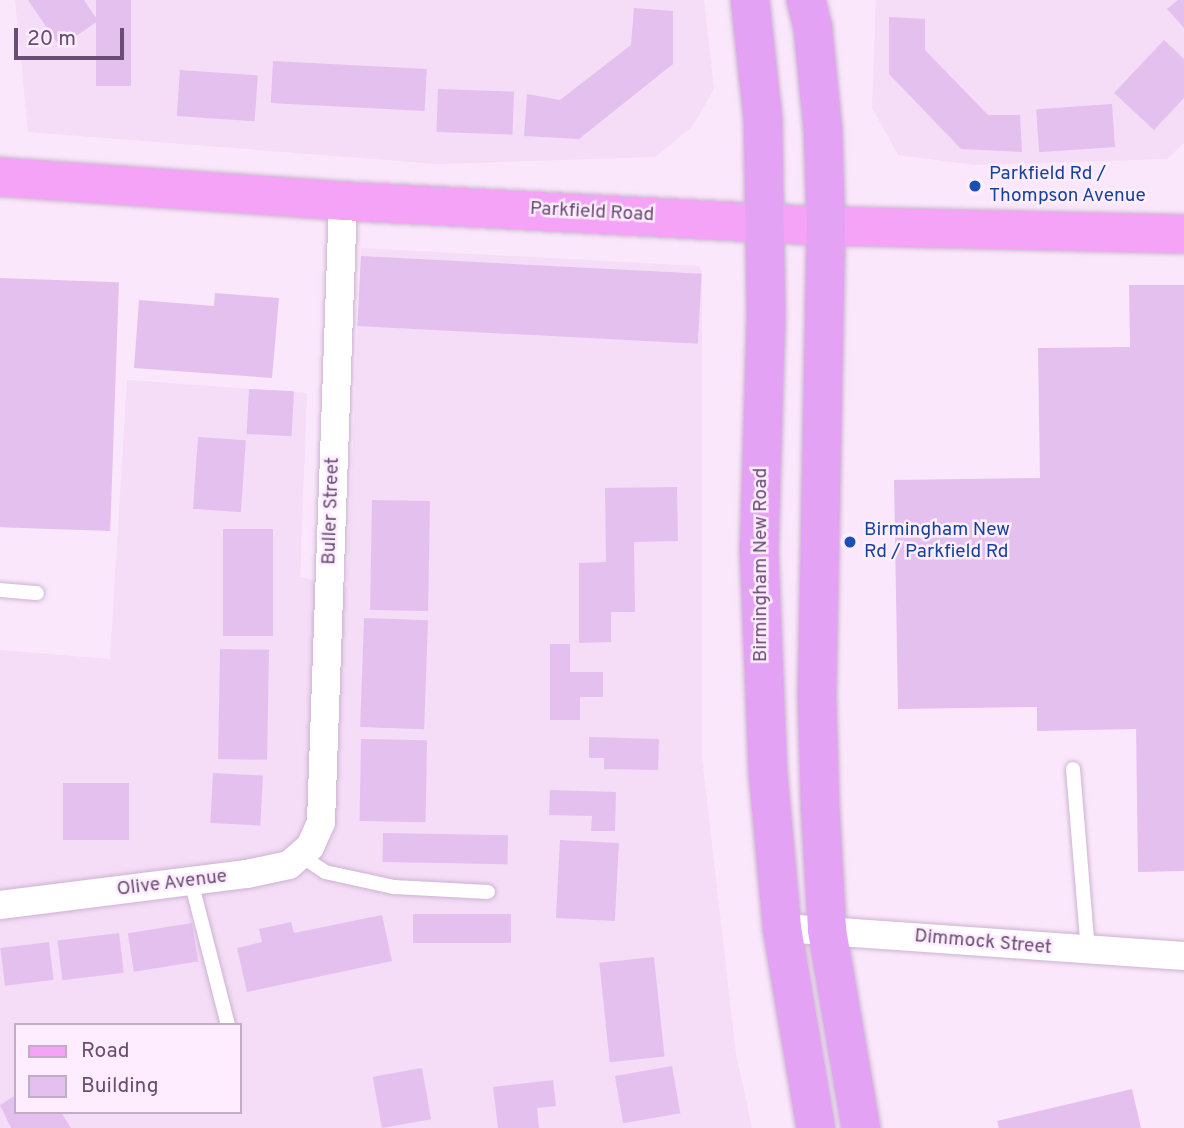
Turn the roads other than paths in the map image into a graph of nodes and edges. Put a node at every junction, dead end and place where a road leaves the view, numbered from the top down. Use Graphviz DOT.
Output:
graph roads {
  1 [pos="750,0"];
  2 [pos="806,0"];
  3 [pos="0,177"];
  4 [pos="343,201"];
  5 [pos="763,222"];
  6 [pos="826,226"];
  7 [pos="1184,234"];
  8 [pos="820,589"];
  9 [pos="0,590"];
  10 [pos="760,592"];
  11 [pos="37,593"];
  12 [pos="1073,769"];
  13 [pos="300,855"];
  14 [pos="191,881"];
  15 [pos="488,892"];
  16 [pos="0,905"];
  17 [pos="782,928"];
  18 [pos="827,930"];
  19 [pos="1088,952"];
  20 [pos="1184,956"];
  21 [pos="227,1023"];
  22 [pos="816,1128"];
  23 [pos="861,1128"];
  1 -- 5 [label="highway, Birmingham New Road"];
  2 -- 6 [label="highway"];
  3 -- 4 [label="main road, Parkfield Road"];
  4 -- 5 [label="main road, Parkfield Road"];
  4 -- 13 [label="street, Buller Street"];
  5 -- 6 [label="main road, Parkfield Road"];
  5 -- 10 [label="highway, Birmingham New Road"];
  6 -- 7 [label="main road, Parkfield Road"];
  6 -- 8 [label="highway"];
  8 -- 10 [label="highway"];
  8 -- 18 [label="highway"];
  9 -- 11 [label="lane"];
  10 -- 17 [label="highway, Birmingham New Road"];
  12 -- 19 [label="lane"];
  13 -- 14 [label="street, Olive Avenue"];
  13 -- 15 [label="lane"];
  14 -- 16 [label="street, Olive Avenue"];
  14 -- 21 [label="lane"];
  17 -- 18 [label="street, Dimmock Street"];
  17 -- 22 [label="highway, Birmingham New Road"];
  18 -- 19 [label="street, Dimmock Street"];
  18 -- 23 [label="highway"];
  19 -- 20 [label="street, Dimmock Street"];
}
